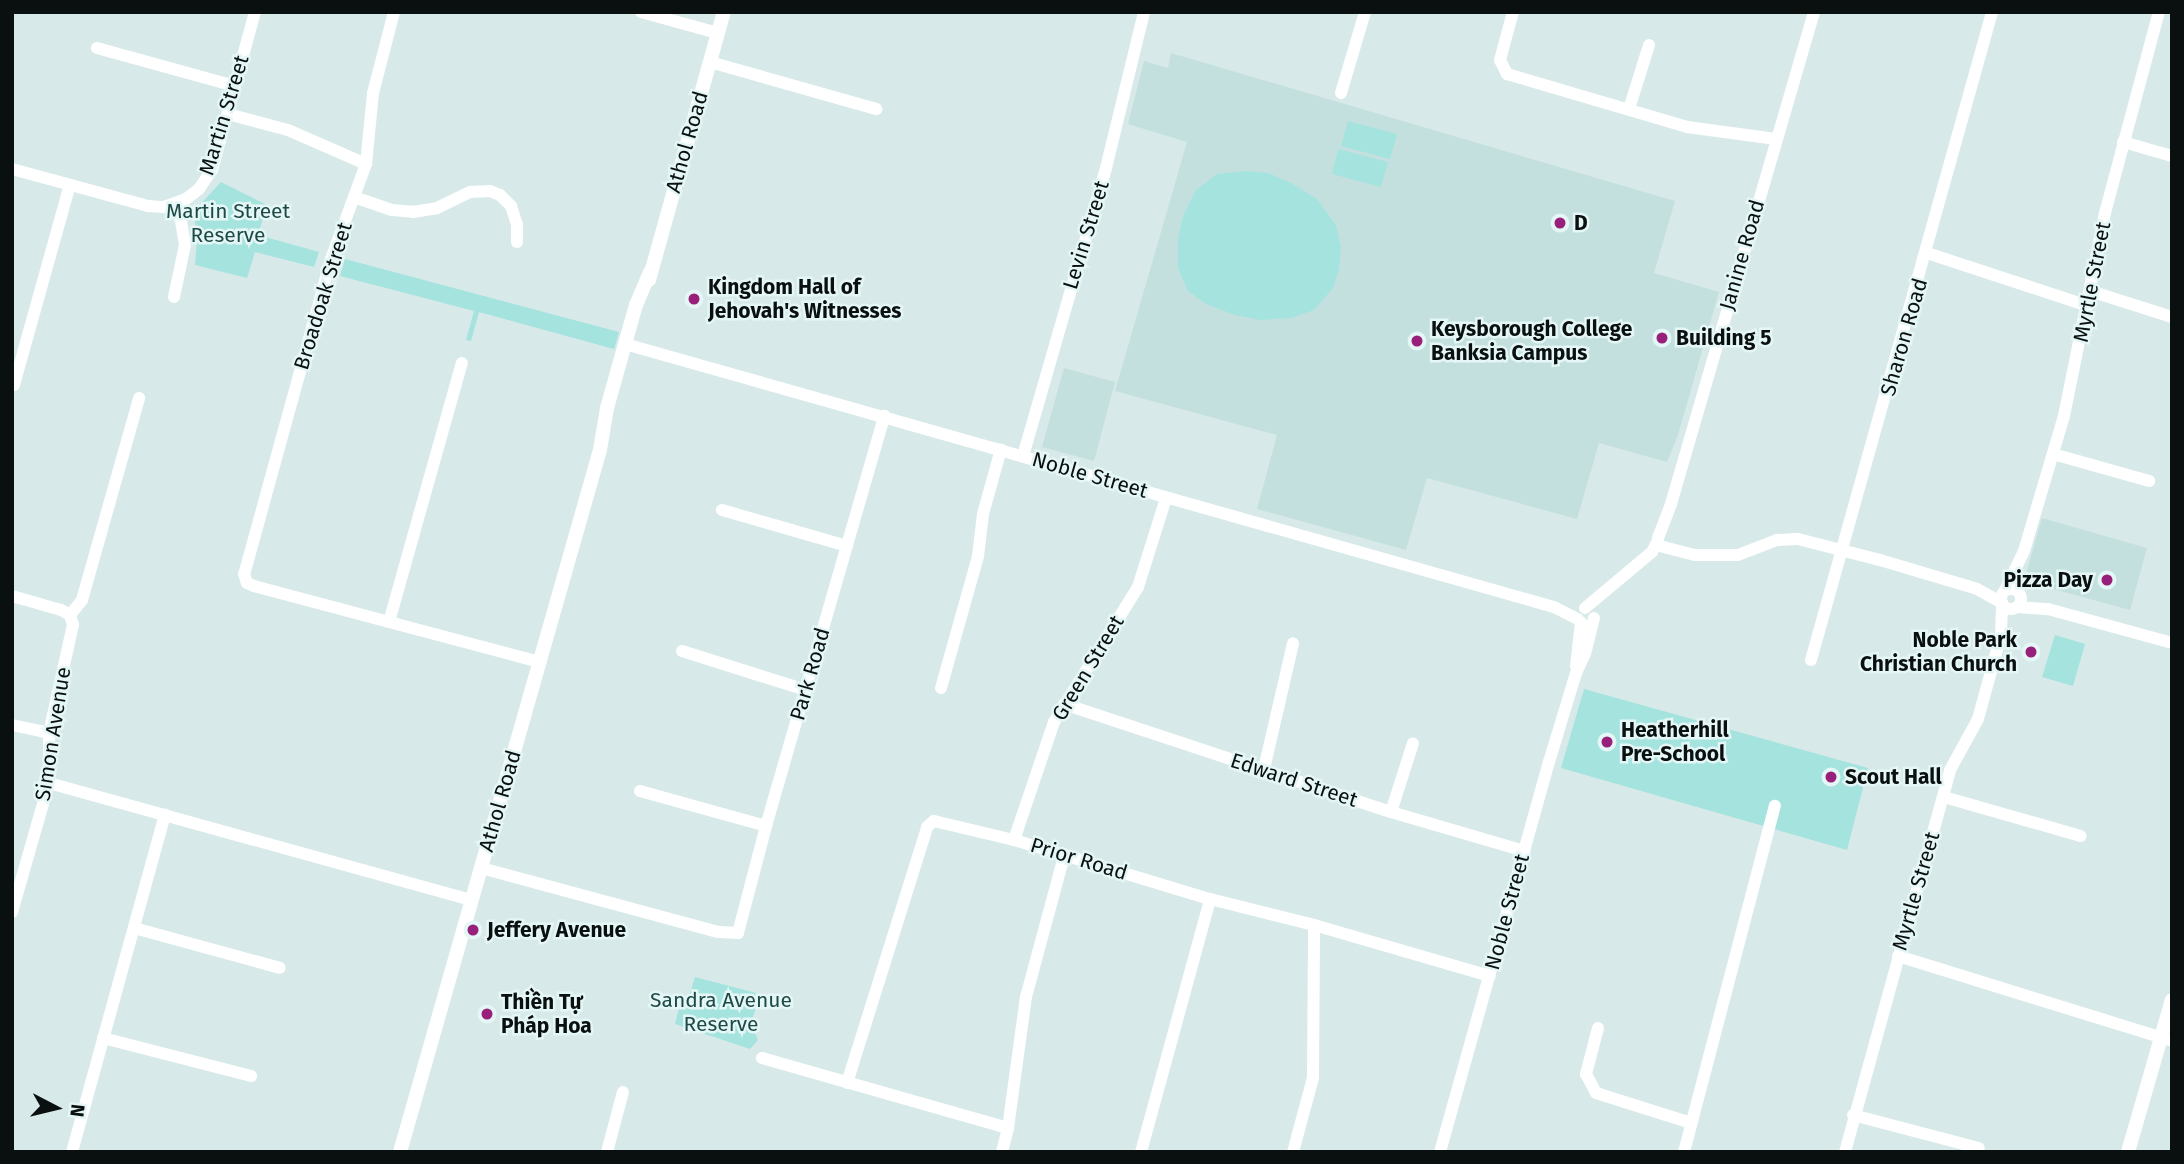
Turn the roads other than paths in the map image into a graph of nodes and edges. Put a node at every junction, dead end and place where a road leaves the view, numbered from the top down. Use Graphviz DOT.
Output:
graph roads {
  1 [pos="255,12"];
  2 [pos="394,12"];
  3 [pos="640,12"];
  4 [pos="724,12"];
  5 [pos="1144,12"];
  6 [pos="1364,12"];
  7 [pos="1513,12"];
  8 [pos="1814,12"];
  9 [pos="1992,12"];
  10 [pos="2158,12"];
  11 [pos="718,33"];
  12 [pos="1649,45"];
  13 [pos="97,48"];
  14 [pos="710,62"];
  15 [pos="234,86"];
  16 [pos="1341,93"];
  17 [pos="876,109"];
  18 [pos="1629,109"];
  19 [pos="228,114"];
  20 [pos="1776,139"];
  21 [pos="2123,142"];
  22 [pos="2172,156"];
  23 [pos="366,164"];
  24 [pos="12,169"];
  25 [pos="70,185"];
  26 [pos="355,197"];
  27 [pos="178,203"];
  28 [pos="517,242"];
  29 [pos="1927,253"];
  30 [pos="2090,291"];
  31 [pos="174,297"];
  32 [pos="2088,306"];
  33 [pos="2172,317"];
  34 [pos="630,345"];
  35 [pos="462,363"];
  36 [pos="14,385"];
  37 [pos="139,398"];
  38 [pos="884,416"];
  39 [pos="1000,449"];
  40 [pos="2053,454"];
  41 [pos="1023,456"];
  42 [pos="2149,481"];
  43 [pos="1166,498"];
  44 [pos="722,510"];
  45 [pos="1661,543"];
  46 [pos="847,546"];
  47 [pos="1843,551"];
  48 [pos="2024,551"];
  49 [pos="2020,594"];
  50 [pos="12,596"];
  51 [pos="2003,597"];
  52 [pos="2016,607"];
  53 [pos="2048,609"];
  54 [pos="70,615"];
  55 [pos="1586,615"];
  56 [pos="389,622"];
  57 [pos="2001,635"];
  58 [pos="1293,643"];
  59 [pos="2172,643"];
  60 [pos="682,651"];
  61 [pos="1811,660"];
  62 [pos="539,662"];
  63 [pos="941,688"];
  64 [pos="806,690"];
  65 [pos="1064,704"];
  66 [pos="12,725"];
  67 [pos="49,733"];
  68 [pos="1413,743"];
  69 [pos="1264,769"];
  70 [pos="49,783"];
  71 [pos="640,791"];
  72 [pos="1944,797"];
  73 [pos="1775,806"];
  74 [pos="1391,812"];
  75 [pos="165,815"];
  76 [pos="766,825"];
  77 [pos="2081,836"];
  78 [pos="1014,839"];
  79 [pos="1524,851"];
  80 [pos="1065,856"];
  81 [pos="481,868"];
  82 [pos="17,881"];
  83 [pos="1210,899"];
  84 [pos="472,900"];
  85 [pos="12,912"];
  86 [pos="1314,925"];
  87 [pos="134,928"];
  88 [pos="1898,956"];
  89 [pos="279,968"];
  90 [pos="1490,976"];
  91 [pos="2172,1000"];
  92 [pos="1598,1028"];
  93 [pos="103,1038"];
  94 [pos="2166,1040"];
  95 [pos="762,1058"];
  96 [pos="251,1076"];
  97 [pos="847,1083"];
  98 [pos="623,1092"];
  99 [pos="1853,1115"];
  100 [pos="1691,1123"];
  101 [pos="1008,1128"];
  102 [pos="1979,1148"];
  103 [pos="72,1152"];
  104 [pos="400,1152"];
  105 [pos="607,1152"];
  106 [pos="1002,1152"];
  107 [pos="1141,1152"];
  108 [pos="1293,1152"];
  109 [pos="1440,1152"];
  110 [pos="1684,1152"];
  111 [pos="1845,1152"];
  112 [pos="2128,1152"];
  1 -- 15 [label="street, Martin Street"];
  2 -- 23 [label="street, Broadoak Street"];
  3 -- 11 [label="street"];
  4 -- 11 [label="main road, Athol Road"];
  5 -- 41 [label="street, Levin Street"];
  6 -- 16 [label="street"];
  7 -- 18 [label="street"];
  8 -- 20 [label="street, Janine Road"];
  9 -- 29 [label="street, Sharon Road"];
  10 -- 21 [label="street, Myrtle Street"];
  11 -- 14 [label="main road, Athol Road"];
  12 -- 18 [label="street"];
  13 -- 15 [label="street"];
  14 -- 17 [label="street"];
  14 -- 34 [label="main road, Athol Road"];
  15 -- 19 [label="street, Martin Street"];
  18 -- 20 [label="street"];
  19 -- 23 [label="street"];
  19 -- 27 [label="street, Martin Street"];
  20 -- 45 [label="street, Janine Road"];
  21 -- 22 [label="street"];
  21 -- 30 [label="street, Myrtle Street"];
  23 -- 26 [label="street, Broadoak Street"];
  24 -- 25 [label="street"];
  25 -- 27 [label="street"];
  25 -- 36 [label="street"];
  26 -- 28 [label="street"];
  26 -- 56 [label="street, Broadoak Street"];
  27 -- 31 [label="street"];
  29 -- 32 [label="street"];
  29 -- 47 [label="street, Sharon Road"];
  30 -- 32 [label="street, Myrtle Street"];
  30 -- 33 [label="street"];
  32 -- 40 [label="street, Myrtle Street"];
  34 -- 38 [label="street, Noble Street"];
  34 -- 62 [label="main road, Athol Road"];
  35 -- 56 [label="street"];
  37 -- 54 [label="street, Simon Avenue"];
  38 -- 39 [label="street, Noble Street"];
  38 -- 46 [label="street, Park Road"];
  39 -- 41 [label="street, Noble Street"];
  39 -- 63 [label="street"];
  40 -- 42 [label="street"];
  40 -- 48 [label="street, Myrtle Street"];
  41 -- 43 [label="street, Noble Street"];
  43 -- 55 [label="street, Noble Street"];
  43 -- 65 [label="street, Green Street"];
  44 -- 46 [label="street"];
  45 -- 47 [label="street"];
  45 -- 55 [label="street"];
  46 -- 64 [label="street, Park Road"];
  47 -- 51 [label="street"];
  47 -- 61 [label="street, Sharon Road"];
  48 -- 49 [label="street, Myrtle Street"];
  48 -- 51 [label="street, Myrtle Street"];
  49 -- 51 [label="street"];
  49 -- 52 [label="street"];
  49 -- 53 [label="street"];
  50 -- 54 [label="street"];
  51 -- 52 [label="street"];
  51 -- 57 [label="street, Myrtle Street"];
  52 -- 53 [label="street"];
  52 -- 57 [label="street, Myrtle Street"];
  53 -- 59 [label="street"];
  54 -- 67 [label="street, Simon Avenue"];
  55 -- 79 [label="street, Noble Street"];
  56 -- 62 [label="street"];
  57 -- 72 [label="street, Myrtle Street"];
  58 -- 69 [label="street"];
  60 -- 64 [label="street"];
  62 -- 81 [label="main road, Athol Road"];
  64 -- 76 [label="street, Park Road"];
  65 -- 69 [label="street, Edward Street"];
  65 -- 78 [label="street, Green Street"];
  66 -- 67 [label="street"];
  67 -- 70 [label="street, Simon Avenue"];
  68 -- 74 [label="street"];
  69 -- 74 [label="street, Edward Street"];
  70 -- 75 [label="street"];
  70 -- 82 [label="street, Simon Avenue"];
  71 -- 76 [label="street"];
  72 -- 77 [label="street"];
  72 -- 88 [label="street, Myrtle Street"];
  73 -- 100 [label="street"];
  74 -- 79 [label="street, Edward Street"];
  75 -- 84 [label="street"];
  75 -- 87 [label="street"];
  76 -- 81 [label="street, Park Road"];
  78 -- 80 [label="street, Prior Road"];
  78 -- 97 [label="street, Prior Road"];
  79 -- 90 [label="street, Noble Street"];
  80 -- 83 [label="street, Prior Road"];
  80 -- 101 [label="street"];
  81 -- 84 [label="main road, Athol Road"];
  82 -- 85 [label="street, Simon Avenue"];
  83 -- 86 [label="street, Prior Road"];
  83 -- 107 [label="street"];
  84 -- 104 [label="main road, Athol Road"];
  86 -- 90 [label="street, Prior Road"];
  86 -- 108 [label="street"];
  87 -- 89 [label="street"];
  87 -- 93 [label="street"];
  88 -- 94 [label="street"];
  88 -- 99 [label="street, Myrtle Street"];
  90 -- 109 [label="street, Noble Street"];
  91 -- 94 [label="main road"];
  92 -- 100 [label="street"];
  93 -- 96 [label="street"];
  93 -- 103 [label="street"];
  94 -- 112 [label="main road"];
  95 -- 97 [label="street"];
  97 -- 101 [label="street"];
  98 -- 105 [label="street"];
  99 -- 102 [label="street"];
  99 -- 111 [label="street, Myrtle Street"];
  100 -- 110 [label="street"];
  101 -- 106 [label="street"];
}
